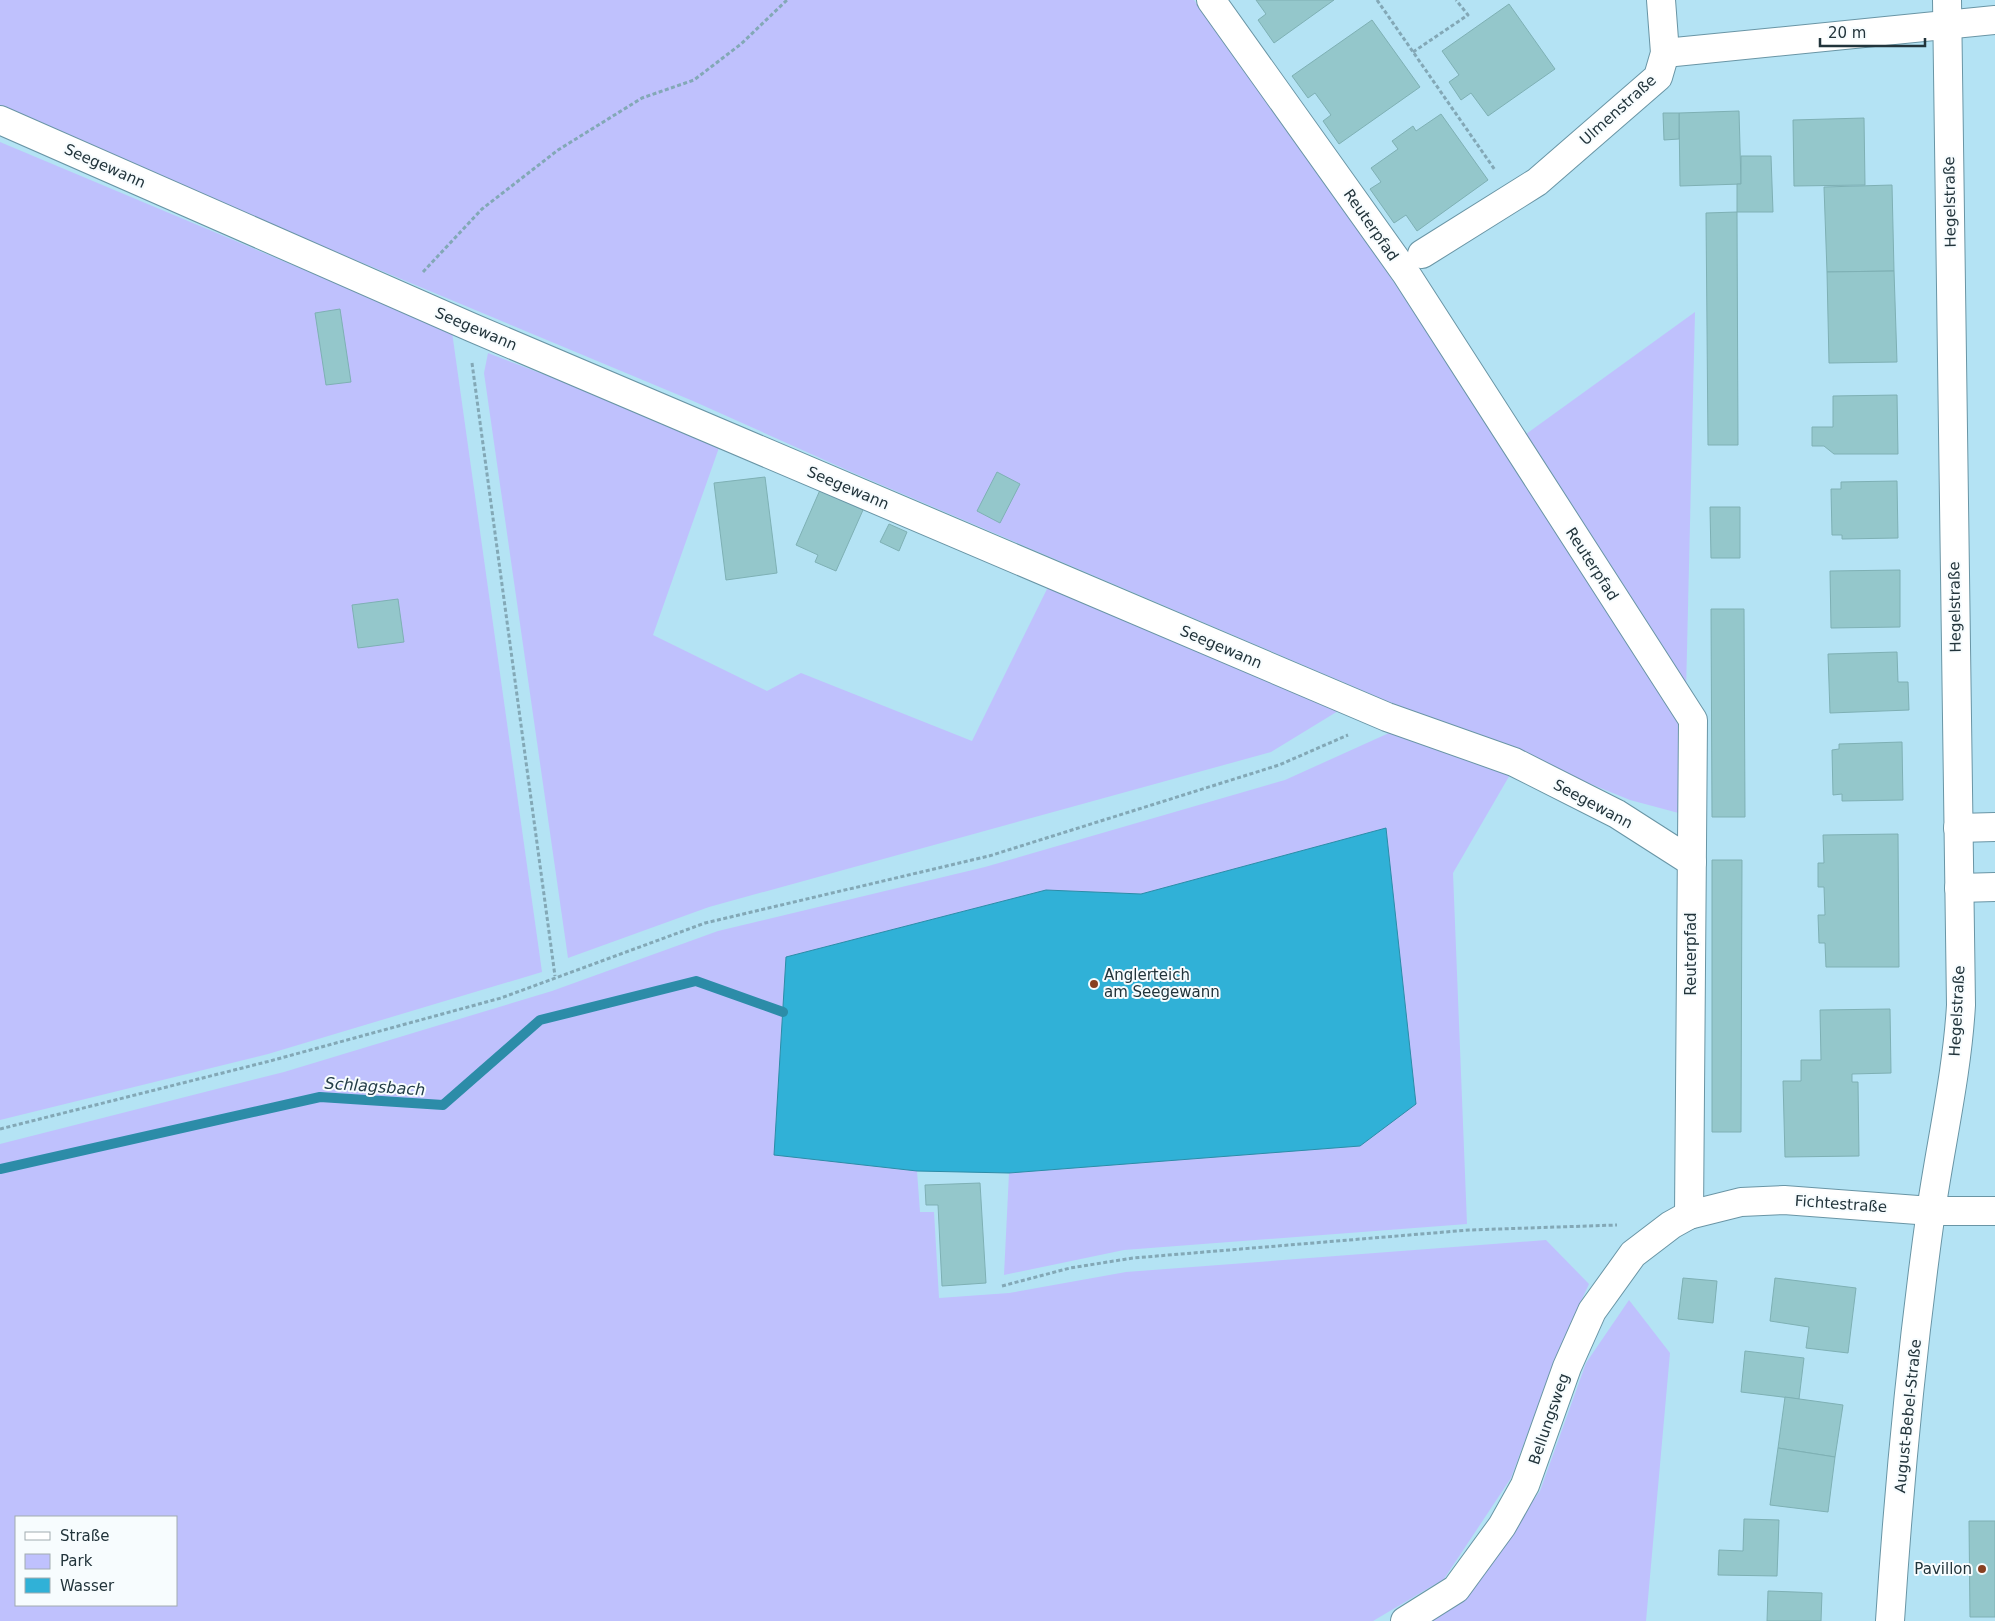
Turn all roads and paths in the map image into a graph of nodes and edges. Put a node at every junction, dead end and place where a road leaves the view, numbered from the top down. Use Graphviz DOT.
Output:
graph roads {
  1 [pos="787,0"];
  2 [pos="1211,0"];
  3 [pos="1377,0"];
  4 [pos="1456,0"];
  5 [pos="1661,0"];
  6 [pos="1947,12"];
  7 [pos="1995,20"];
  8 [pos="1413,52"];
  9 [pos="1665,53"];
  10 [pos="0,120"];
  11 [pos="1514,198"];
  12 [pos="1422,254"];
  13 [pos="400,296"];
  14 [pos="473,328"];
  15 [pos="1387,718"];
  16 [pos="1995,827"];
  17 [pos="1958,828"];
  18 [pos="1692,862"];
  19 [pos="1959,888"];
  20 [pos="1995,888"];
  21 [pos="555,976"];
  22 [pos="0,1129"];
  23 [pos="1931,1211"];
  24 [pos="1995,1211"];
  25 [pos="1690,1215"];
  26 [pos="1618,1225"];
  27 [pos="1002,1286"];
  28 [pos="1405,1621"];
  29 [pos="1890,1621"];
  1 -- 13 [label="path"];
  2 -- 18 [label="street, Reuterpfad"];
  3 -- 8 [label="path"];
  4 -- 8 [label="path"];
  5 -- 9 [label="street"];
  6 -- 7 [label="street"];
  6 -- 9 [label="street"];
  6 -- 17 [label="street, Hegelstraße"];
  8 -- 11 [label="path"];
  9 -- 11 [label="street, Ulmenstraße"];
  10 -- 13 [label="street, Seegewann"];
  11 -- 12 [label="street, Ulmenstraße"];
  13 -- 14 [label="street, Seegewann"];
  14 -- 15 [label="street, Seegewann"];
  14 -- 21 [label="path"];
  15 -- 18 [label="street, Seegewann"];
  15 -- 21 [label="path"];
  16 -- 17 [label="street"];
  17 -- 19 [label="street, Hegelstraße"];
  18 -- 25 [label="street, Reuterpfad"];
  19 -- 20 [label="street"];
  19 -- 23 [label="street, Hegelstraße"];
  21 -- 22 [label="path"];
  23 -- 24 [label="street, Fichtestraße"];
  23 -- 25 [label="street, Fichtestraße"];
  23 -- 29 [label="street, August-Bebel-Straße"];
  25 -- 28 [label="street, Bellungsweg"];
  26 -- 27 [label="path"];
}
